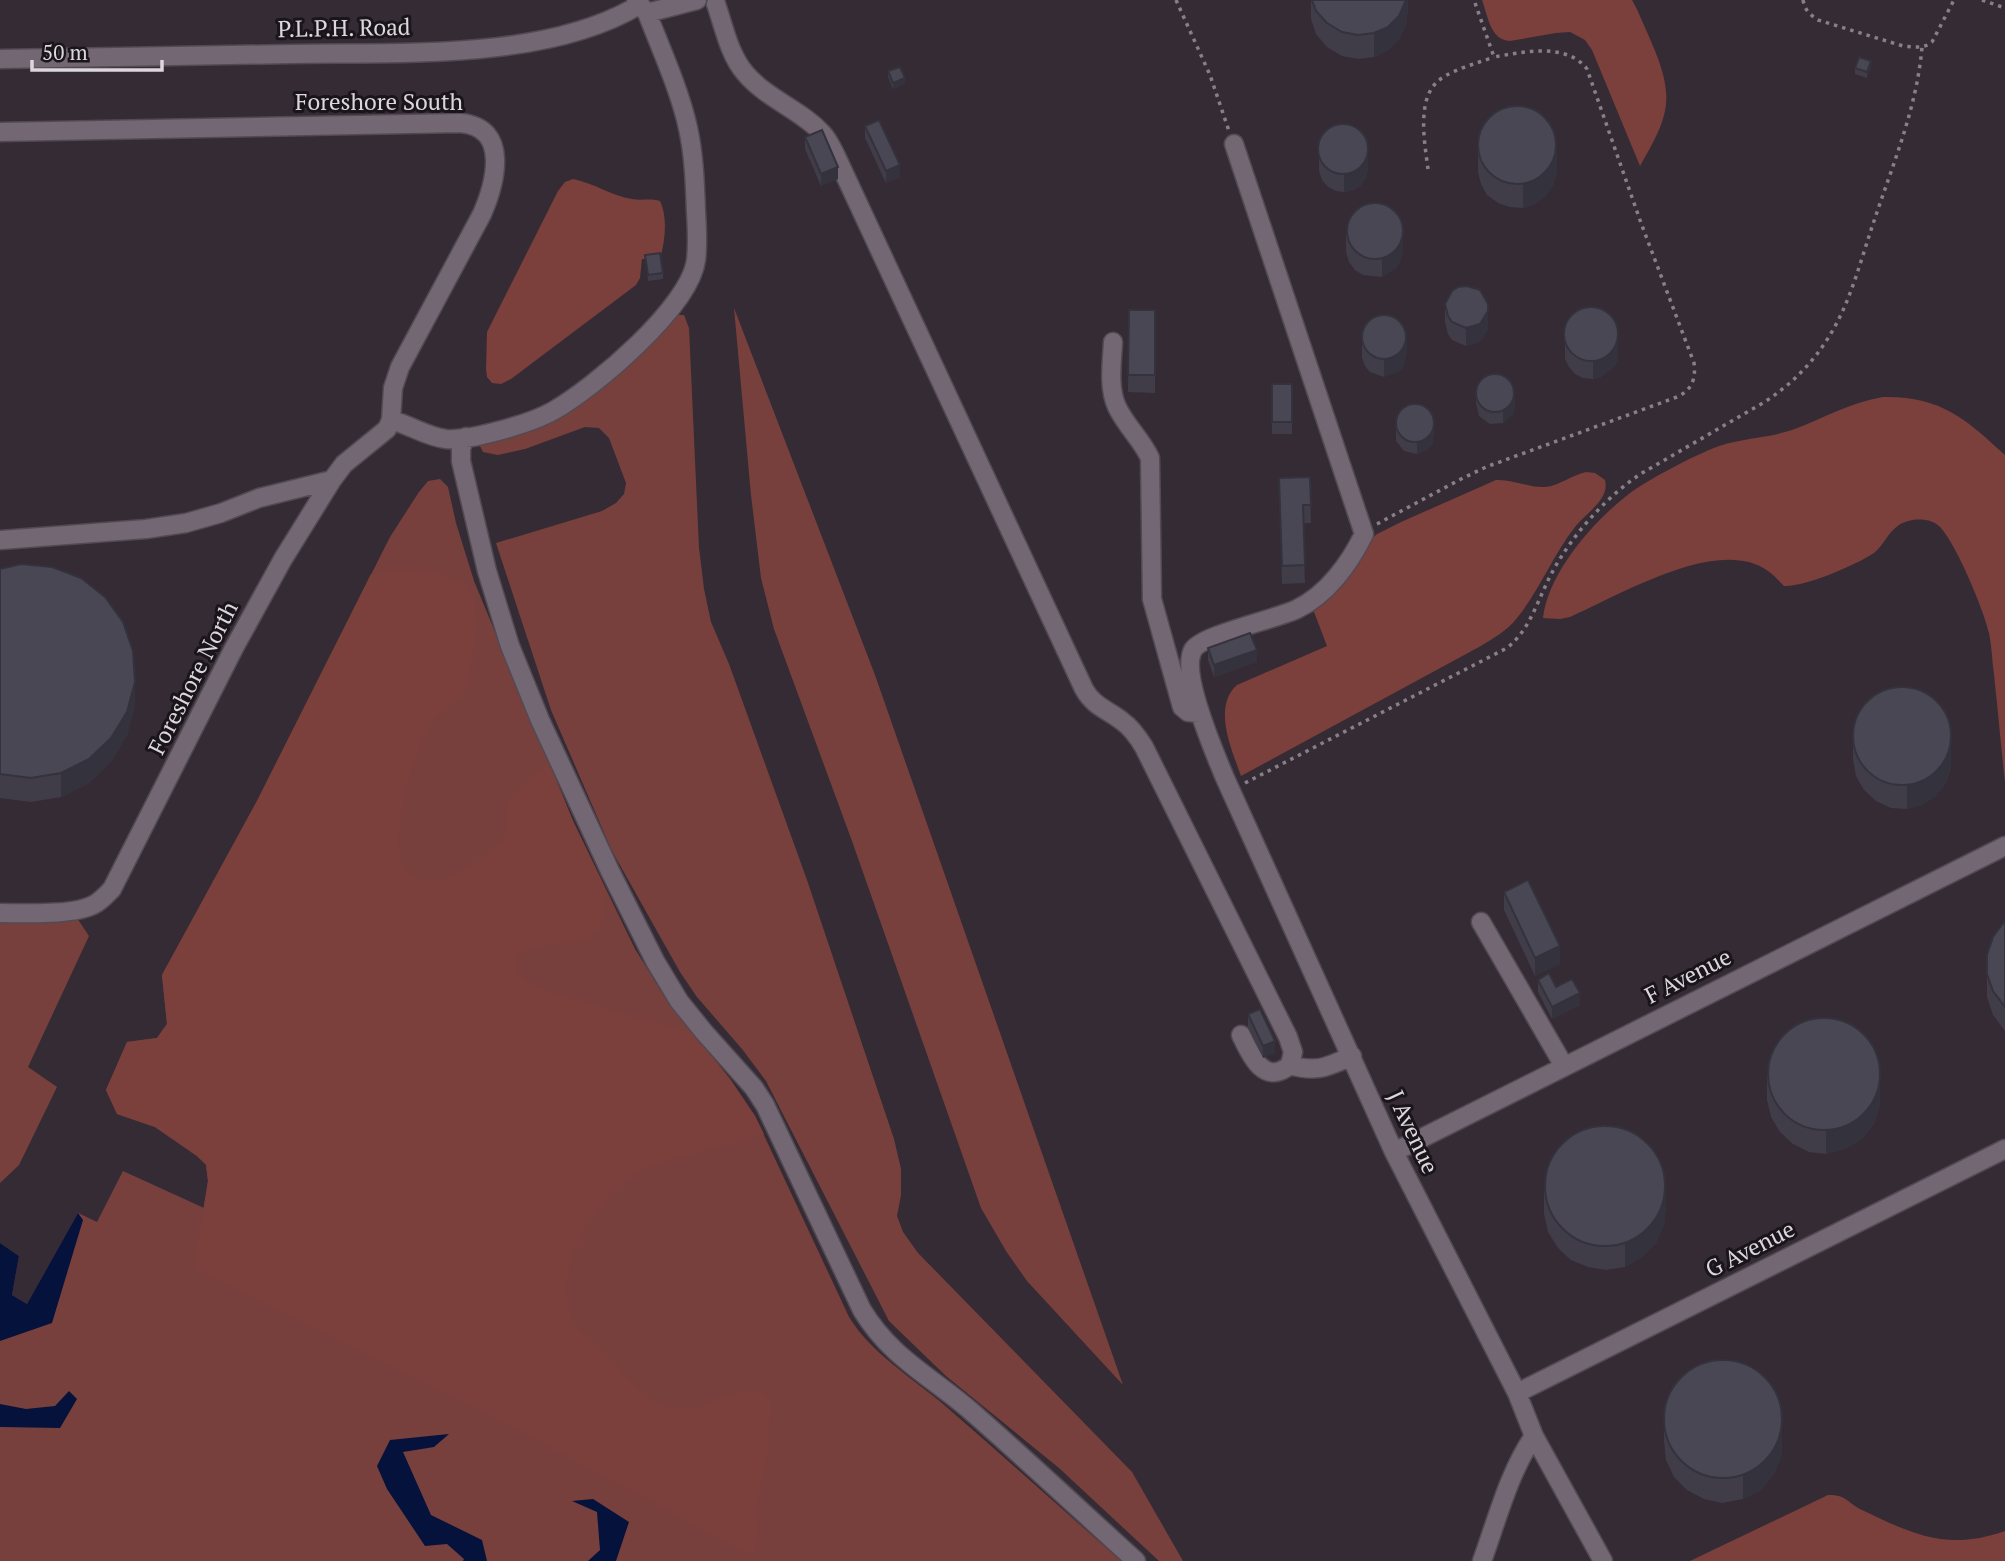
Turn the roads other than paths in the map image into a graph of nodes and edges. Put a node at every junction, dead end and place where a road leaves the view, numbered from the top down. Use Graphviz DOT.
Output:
graph roads {
  1 [pos="697,0"];
  2 [pos="715,1"];
  3 [pos="641,6"];
  4 [pos="0,59"];
  5 [pos="0,132"];
  6 [pos="1234,144"];
  7 [pos="1113,341"];
  8 [pos="400,423"];
  9 [pos="466,437"];
  10 [pos="332,480"];
  11 [pos="1,540"];
  12 [pos="1200,713"];
  13 [pos="2005,846"];
  14 [pos="0,914"];
  15 [pos="1481,922"];
  16 [pos="1241,1035"];
  17 [pos="1352,1056"];
  18 [pos="1290,1065"];
  19 [pos="1564,1066"];
  20 [pos="2005,1149"];
  21 [pos="1394,1152"];
  22 [pos="1517,1393"];
  23 [pos="1534,1436"];
  24 [pos="1136,1561"];
  25 [pos="1482,1561"];
  26 [pos="1603,1561"];
  1 -- 3 [label="lane, P.L.P.H. Road"];
  2 -- 18 [label="lane"];
  3 -- 4 [label="lane, P.L.P.H. Road"];
  3 -- 9 [label="lane"];
  5 -- 8 [label="lane, Foreshore South"];
  6 -- 12 [label="lane, J Avenue"];
  7 -- 12 [label="lane"];
  8 -- 9 [label="lane"];
  8 -- 10 [label="lane, Foreshore North"];
  9 -- 24 [label="lane"];
  10 -- 11 [label="lane"];
  10 -- 14 [label="lane, Foreshore North"];
  12 -- 17 [label="lane, J Avenue"];
  13 -- 19 [label="lane, F Avenue"];
  15 -- 19 [label="lane"];
  16 -- 18 [label="lane"];
  17 -- 18 [label="lane"];
  17 -- 21 [label="lane, J Avenue"];
  19 -- 21 [label="lane, F Avenue"];
  20 -- 22 [label="lane, G Avenue"];
  21 -- 22 [label="lane, J Avenue"];
  22 -- 23 [label="lane, J Avenue"];
  23 -- 25 [label="lane"];
  23 -- 26 [label="lane, J Avenue"];
}
